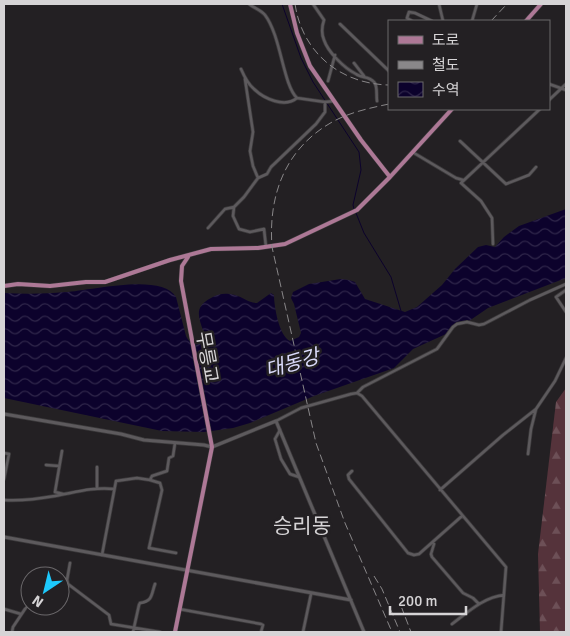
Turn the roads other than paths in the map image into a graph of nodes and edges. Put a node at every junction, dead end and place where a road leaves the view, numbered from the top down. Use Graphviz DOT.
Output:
graph roads {
  1 [pos="249,4"];
  2 [pos="290,4"];
  3 [pos="313,4"];
  4 [pos="439,4"];
  5 [pos="477,4"];
  6 [pos="541,4"];
  7 [pos="410,20"];
  8 [pos="430,20"];
  9 [pos="443,20"];
  10 [pos="472,20"];
  11 [pos="527,20"];
  12 [pos="340,24"];
  13 [pos="335,55"];
  14 [pos="354,63"];
  15 [pos="241,69"];
  16 [pos="388,71"];
  17 [pos="364,76"];
  18 [pos="245,78"];
  19 [pos="328,81"];
  20 [pos="550,84"];
  21 [pos="566,84"];
  22 [pos="562,88"];
  23 [pos="566,90"];
  24 [pos="297,98"];
  25 [pos="550,99"];
  26 [pos="332,101"];
  27 [pos="377,101"];
  28 [pos="325,102"];
  29 [pos="451,110"];
  30 [pos="539,110"];
  31 [pos="460,141"];
  32 [pos="412,152"];
  33 [pos="482,162"];
  34 [pos="536,167"];
  35 [pos="390,177"];
  36 [pos="258,178"];
  37 [pos="463,180"];
  38 [pos="234,207"];
  39 [pos="208,228"];
  40 [pos="493,244"];
  41 [pos="266,247"];
  42 [pos="190,255"];
  43 [pos="566,284"];
  44 [pos="4,286"];
  45 [pos="566,290"];
  46 [pos="566,312"];
  47 [pos="566,358"];
  48 [pos="357,393"];
  49 [pos="536,410"];
  50 [pos="4,414"];
  51 [pos="276,420"];
  52 [pos="280,430"];
  53 [pos="175,443"];
  54 [pos="212,447"];
  55 [pos="62,451"];
  56 [pos="4,453"];
  57 [pos="528,454"];
  58 [pos="46,465"];
  59 [pos="59,466"];
  60 [pos="97,467"];
  61 [pos="352,471"];
  62 [pos="300,477"];
  63 [pos="4,479"];
  64 [pos="150,480"];
  65 [pos="97,488"];
  66 [pos="114,489"];
  67 [pos="440,490"];
  68 [pos="65,494"];
  69 [pos="4,500"];
  70 [pos="462,516"];
  71 [pos="4,536"];
  72 [pos="434,542"];
  73 [pos="176,553"];
  74 [pos="102,555"];
  75 [pos="70,563"];
  76 [pos="70,566"];
  77 [pos="187,570"];
  78 [pos="70,584"];
  79 [pos="155,584"];
  80 [pos="311,594"];
  81 [pos="504,595"];
  82 [pos="351,600"];
  83 [pos="479,604"];
  84 [pos="4,609"];
  85 [pos="179,609"];
  86 [pos="20,614"];
  87 [pos="20,616"];
  88 [pos="452,624"];
  89 [pos="134,630"];
  90 [pos="12,632"];
  91 [pos="160,632"];
  92 [pos="175,632"];
  93 [pos="261,632"];
  94 [pos="303,632"];
  95 [pos="364,632"];
  96 [pos="501,632"];
  1 -- 24 [label="street"];
  2 -- 26 [label="main road"];
  3 -- 13 [label="street"];
  4 -- 9 [label="street"];
  5 -- 10 [label="street"];
  6 -- 11 [label="main road"];
  7 -- 8 [label="street"];
  12 -- 16 [label="street"];
  13 -- 17 [label="street"];
  13 -- 19 [label="street"];
  14 -- 17 [label="street"];
  15 -- 18 [label="street"];
  17 -- 27 [label="street"];
  18 -- 24 [label="street"];
  18 -- 36 [label="street"];
  20 -- 22 [label="street"];
  21 -- 22 [label="street"];
  22 -- 23 [label="street"];
  22 -- 25 [label="street"];
  24 -- 28 [label="street"];
  26 -- 28 [label="street"];
  26 -- 35 [label="main road"];
  28 -- 36 [label="street"];
  29 -- 32 [label="main road"];
  30 -- 33 [label="street"];
  31 -- 33 [label="street"];
  32 -- 35 [label="main road"];
  32 -- 37 [label="street"];
  33 -- 34 [label="street"];
  33 -- 37 [label="street"];
  35 -- 41 [label="main road"];
  36 -- 38 [label="street"];
  37 -- 40 [label="street"];
  38 -- 39 [label="street"];
  38 -- 41 [label="street"];
  41 -- 42 [label="main road"];
  42 -- 44 [label="main road"];
  42 -- 54 [label="main road, 무릉교"];
  43 -- 48 [label="street"];
  45 -- 46 [label="street"];
  47 -- 49 [label="street"];
  48 -- 51 [label="street"];
  48 -- 67 [label="street"];
  49 -- 57 [label="street"];
  49 -- 67 [label="street"];
  50 -- 53 [label="main road"];
  51 -- 52 [label="main road"];
  51 -- 54 [label="main road"];
  52 -- 62 [label="main road"];
  52 -- 62 [label="street"];
  53 -- 54 [label="main road"];
  53 -- 64 [label="street"];
  54 -- 77 [label="main road"];
  55 -- 59 [label="street"];
  56 -- 63 [label="street"];
  58 -- 59 [label="street"];
  59 -- 68 [label="street"];
  60 -- 65 [label="street"];
  61 -- 72 [label="street"];
  62 -- 82 [label="main road"];
  64 -- 66 [label="street"];
  64 -- 73 [label="street"];
  65 -- 66 [label="street"];
  65 -- 68 [label="street"];
  66 -- 74 [label="street"];
  67 -- 70 [label="street"];
  68 -- 69 [label="street"];
  70 -- 72 [label="street"];
  70 -- 81 [label="street"];
  71 -- 74 [label="main road"];
  72 -- 83 [label="street"];
  74 -- 77 [label="main road"];
  75 -- 76 [label="street"];
  77 -- 80 [label="main road"];
  77 -- 85 [label="main road"];
  78 -- 89 [label="street"];
  79 -- 89 [label="street"];
  80 -- 82 [label="main road"];
  80 -- 94 [label="street"];
  81 -- 83 [label="street"];
  81 -- 96 [label="street"];
  82 -- 95 [label="main road"];
  83 -- 88 [label="street"];
  84 -- 86 [label="street"];
  85 -- 92 [label="main road"];
  85 -- 93 [label="street"];
  87 -- 90 [label="street"];
  89 -- 91 [label="street"];
}
